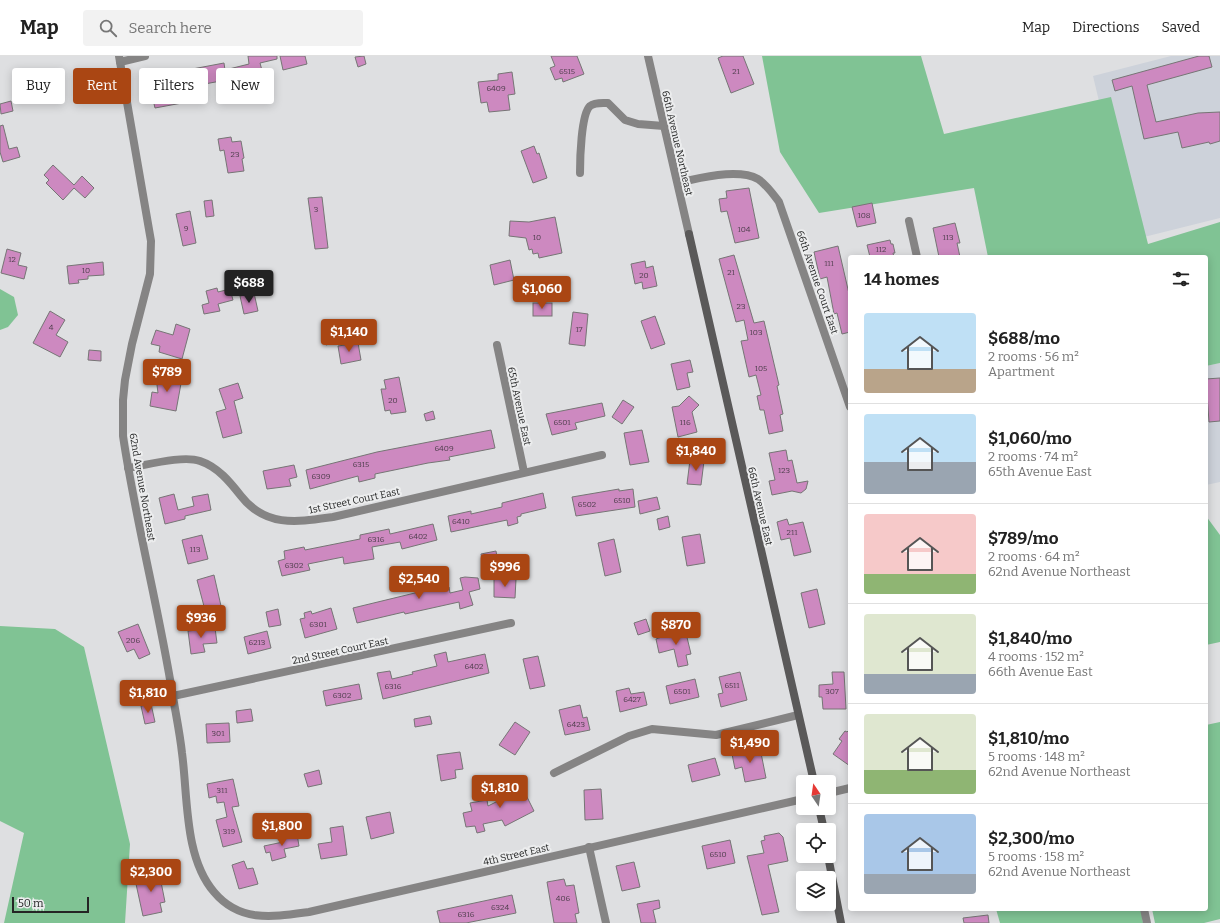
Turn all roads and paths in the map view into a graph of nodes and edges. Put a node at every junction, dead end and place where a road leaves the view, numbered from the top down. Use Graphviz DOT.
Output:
graph roads {
  1 [pos="145,56"];
  2 [pos="648,56"];
  3 [pos="119,59"];
  4 [pos="664,126"];
  5 [pos="580,173"];
  6 [pos="678,183"];
  7 [pos="909,221"];
  8 [pos="689,234"];
  9 [pos="918,255"];
  10 [pos="497,345"];
  11 [pos="848,401"];
  12 [pos="602,455"];
  13 [pos="128,468"];
  14 [pos="524,472"];
  15 [pos="510,623"];
  16 [pos="173,696"];
  17 [pos="798,714"];
  18 [pos="554,774"];
  19 [pos="812,775"];
  20 [pos="848,788"];
  21 [pos="836,791"];
  22 [pos="796,801"];
  23 [pos="589,847"];
  24 [pos="829,863"];
  25 [pos="234,909"];
  26 [pos="1144,911"];
  27 [pos="606,923"];
  28 [pos="841,923"];
  29 [pos="1147,923"];
  1 -- 3 [label="street"];
  2 -- 4 [label="street, 66th Avenue Northeast"];
  3 -- 13 [label="street, 62nd Avenue Northeast"];
  4 -- 5 [label="street"];
  4 -- 6 [label="street, 66th Avenue Northeast"];
  6 -- 8 [label="street, 66th Avenue Northeast"];
  6 -- 11 [label="street, 66th Avenue Court East"];
  7 -- 9 [label="street"];
  8 -- 17 [label="street, 66th Avenue East"];
  10 -- 14 [label="street, 65th Avenue East"];
  12 -- 14 [label="street, 1st Street Court East"];
  13 -- 14 [label="street, 1st Street Court East"];
  13 -- 16 [label="street, 62nd Avenue Northeast"];
  15 -- 16 [label="street, 2nd Street Court East"];
  16 -- 25 [label="street, 62nd Avenue Northeast"];
  17 -- 18 [label="street"];
  17 -- 19 [label="street, 66th Avenue East"];
  20 -- 21 [label="street"];
  22 -- 23 [label="street, 4th Street East"];
  23 -- 25 [label="street, 4th Street East"];
  23 -- 27 [label="street"];
  24 -- 28 [label="street"];
  26 -- 29 [label="street"];
}
